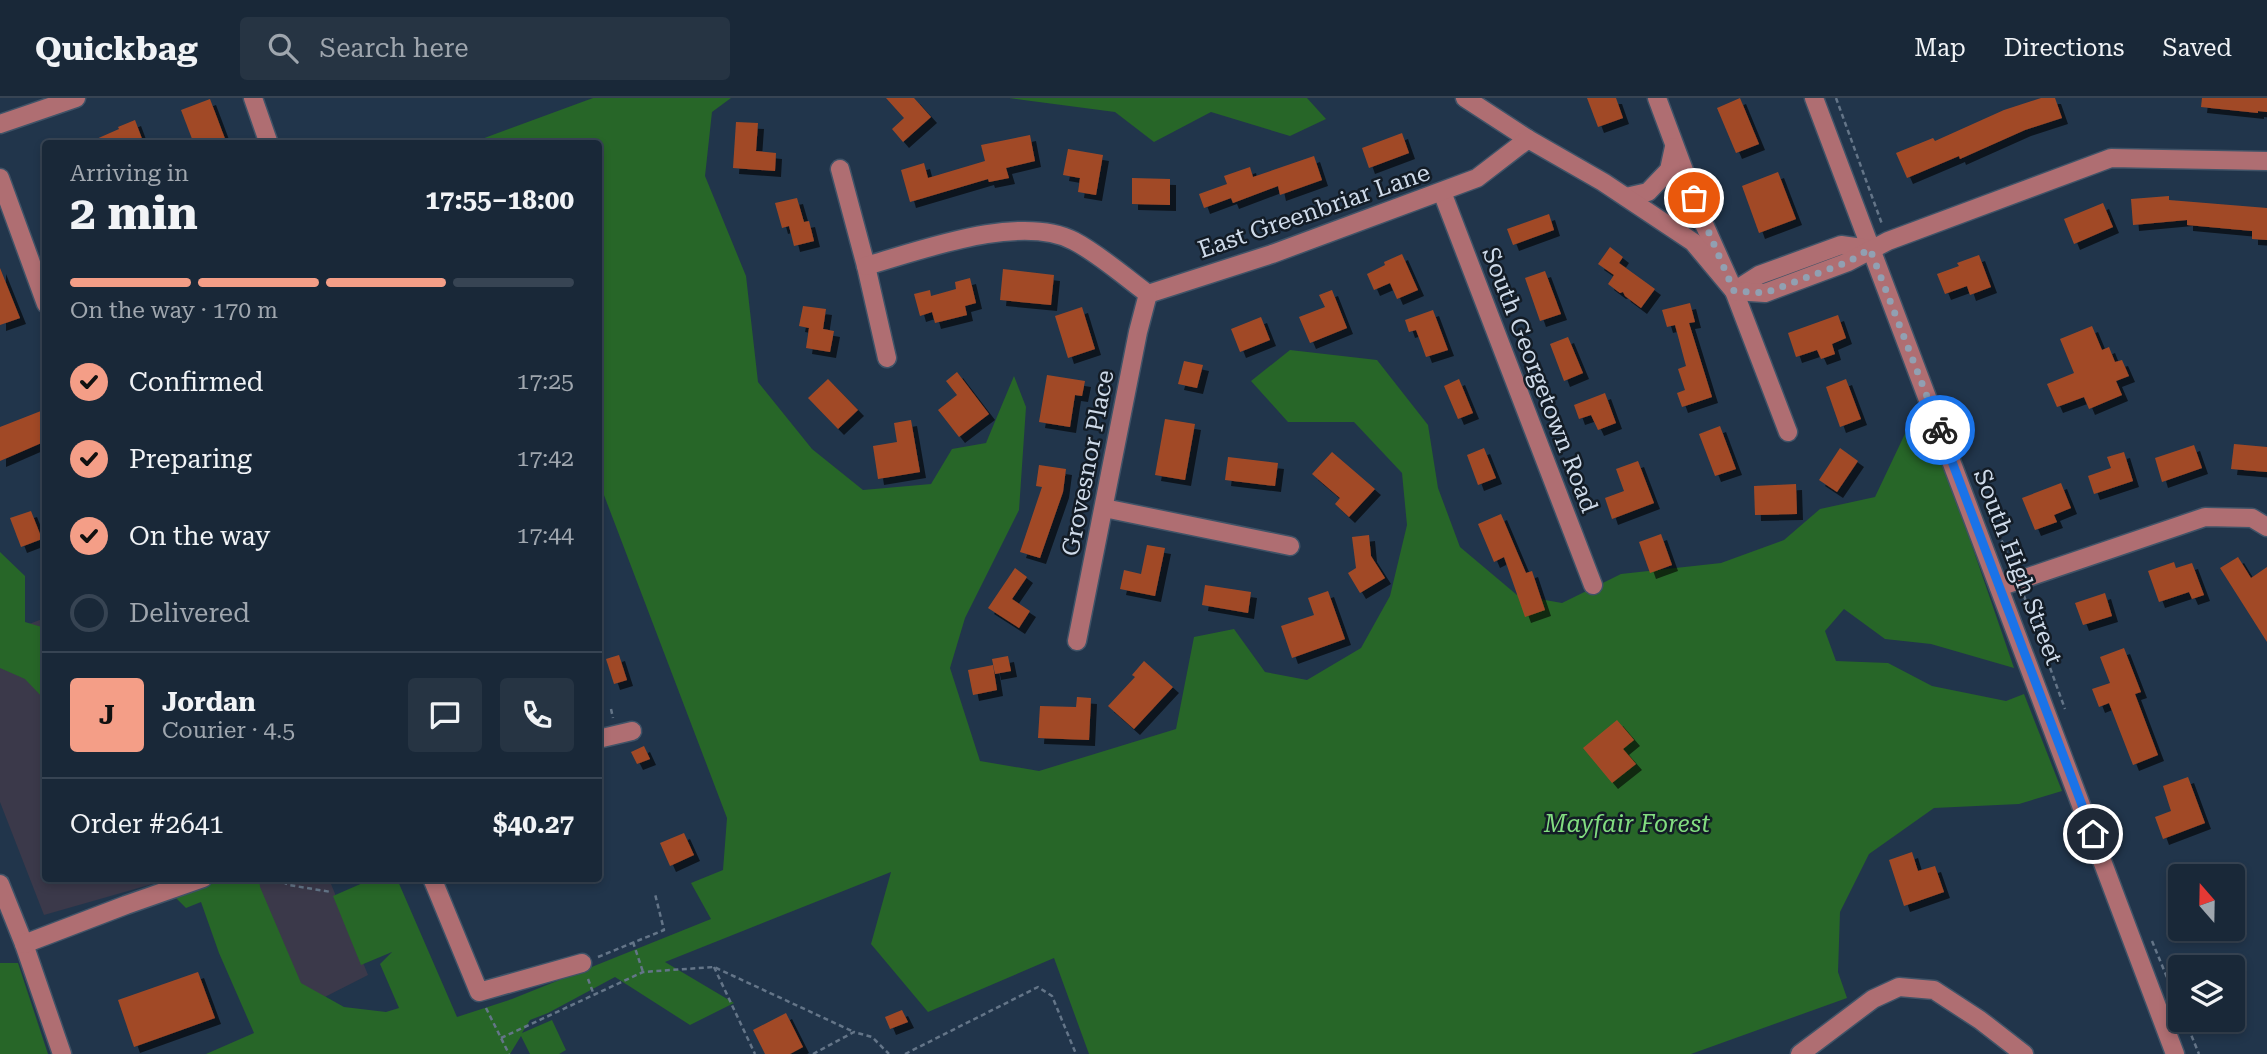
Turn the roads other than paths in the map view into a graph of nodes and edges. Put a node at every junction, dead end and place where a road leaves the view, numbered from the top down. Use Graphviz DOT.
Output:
graph roads {
  1 [pos="76,98"];
  2 [pos="253,98"];
  3 [pos="1465,98"];
  4 [pos="1657,98"];
  5 [pos="1814,98"];
  6 [pos="0,124"];
  7 [pos="1528,139"];
  8 [pos="268,140"];
  9 [pos="1674,147"];
  10 [pos="2267,161"];
  11 [pos="839,169"];
  12 [pos="0,178"];
  13 [pos="1442,192"];
  14 [pos="1626,197"];
  15 [pos="1870,249"];
  16 [pos="866,266"];
  17 [pos="1734,291"];
  18 [pos="42,293"];
  19 [pos="1148,294"];
  20 [pos="887,358"];
  21 [pos="1788,432"];
  22 [pos="1104,508"];
  23 [pos="2267,527"];
  24 [pos="1290,546"];
  25 [pos="1592,585"];
  26 [pos="1999,587"];
  27 [pos="1077,641"];
  28 [pos="632,731"];
  29 [pos="602,738"];
  30 [pos="192,882"];
  31 [pos="434,882"];
  32 [pos="0,884"];
  33 [pos="24,944"];
  34 [pos="582,963"];
  35 [pos="62,1054"];
  36 [pos="1800,1054"];
  37 [pos="2024,1054"];
  38 [pos="2175,1054"];
  1 -- 6 [label="street"];
  2 -- 8 [label="street"];
  3 -- 7 [label="street"];
  4 -- 9 [label="street"];
  5 -- 15 [label="street, South High Street"];
  7 -- 13 [label="street, East Greenbriar Lane"];
  7 -- 14 [label="street"];
  9 -- 14 [label="street"];
  9 -- 17 [label="street"];
  10 -- 15 [label="street"];
  11 -- 16 [label="street"];
  12 -- 18 [label="street"];
  13 -- 19 [label="street, East Greenbriar Lane"];
  13 -- 25 [label="street, South Georgetown Road"];
  14 -- 17 [label="street"];
  15 -- 17 [label="street"];
  15 -- 26 [label="street, South High Street"];
  16 -- 19 [label="street"];
  16 -- 20 [label="street"];
  17 -- 21 [label="street"];
  19 -- 22 [label="street, Grovesnor Place"];
  22 -- 24 [label="street"];
  22 -- 27 [label="street, Grovesnor Place"];
  23 -- 26 [label="street"];
  26 -- 38 [label="street, South High Street"];
  28 -- 29 [label="street"];
  30 -- 33 [label="street"];
  31 -- 34 [label="street"];
  32 -- 33 [label="street"];
  33 -- 35 [label="street"];
  36 -- 37 [label="street"];
}
